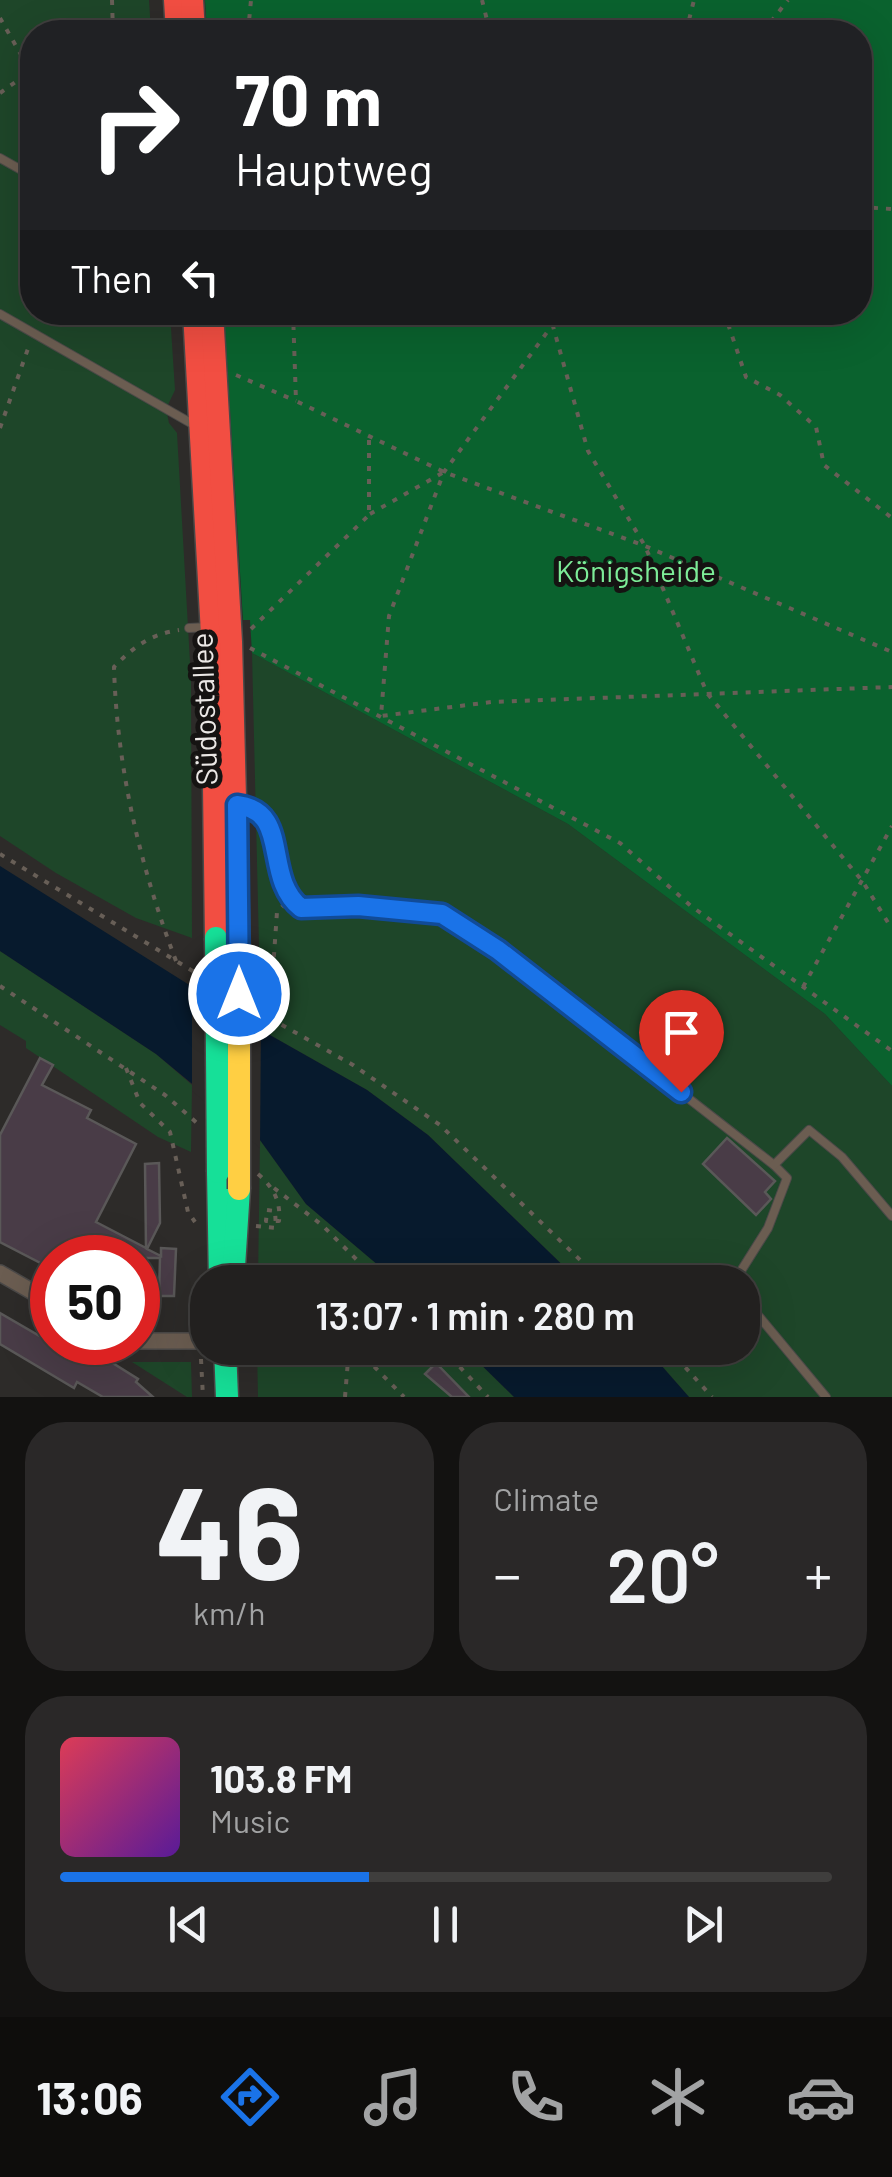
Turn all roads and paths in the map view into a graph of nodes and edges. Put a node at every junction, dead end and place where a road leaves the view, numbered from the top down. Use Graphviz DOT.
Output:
graph roads {
  1 [pos="0,18"];
  2 [pos="20,51"];
  3 [pos="0,314"];
  4 [pos="196,325"];
  5 [pos="212,325"];
  6 [pos="293,325"];
  7 [pos="551,325"];
  8 [pos="554,325"];
  9 [pos="728,325"];
  10 [pos="552,329"];
  11 [pos="33,334"];
  12 [pos="228,371"];
  13 [pos="296,401"];
  14 [pos="0,428"];
  15 [pos="210,435"];
  16 [pos="369,436"];
  17 [pos="444,472"];
  18 [pos="368,515"];
  19 [pos="892,518"];
  20 [pos="646,546"];
  21 [pos="200,627"];
  22 [pos="247,633"];
  23 [pos="252,648"];
  24 [pos="892,652"];
  25 [pos="892,686"];
  26 [pos="708,694"];
  27 [pos="381,716"];
  28 [pos="226,805"];
  29 [pos="892,826"];
  30 [pos="0,854"];
  31 [pos="863,882"];
  32 [pos="290,899"];
  33 [pos="892,929"];
  34 [pos="176,961"];
  35 [pos="206,980"];
  36 [pos="0,986"];
  37 [pos="803,987"];
  38 [pos="256,998"];
  39 [pos="252,1008"];
  40 [pos="892,1051"];
  41 [pos="126,1068"];
  42 [pos="210,1134"];
  43 [pos="774,1165"];
  44 [pos="247,1180"];
  45 [pos="270,1185"];
  46 [pos="892,1216"];
  47 [pos="195,1222"];
  48 [pos="256,1226"];
  49 [pos="220,1265"];
  50 [pos="236,1265"];
  51 [pos="361,1265"];
  52 [pos="585,1265"];
  53 [pos="745,1265"];
  54 [pos="0,1273"];
  55 [pos="30,1290"];
  56 [pos="760,1318"];
  57 [pos="160,1343"];
  58 [pos="190,1346"];
  59 [pos="204,1365"];
  60 [pos="226,1365"];
  61 [pos="350,1365"];
  62 [pos="371,1365"];
  63 [pos="458,1365"];
  64 [pos="683,1365"];
  65 [pos="203,1397"];
  66 [pos="227,1397"];
  67 [pos="345,1397"];
  68 [pos="404,1397"];
  69 [pos="488,1397"];
  70 [pos="712,1397"];
  71 [pos="826,1397"];
  1 -- 2 [label="path"];
  3 -- 11 [label="lane"];
  4 -- 15 [label="main road, Südostallee"];
  5 -- 15 [label="main road, Südostallee"];
  6 -- 13 [label="path"];
  7 -- 10 [label="path"];
  8 -- 10 [label="path"];
  9 -- 19 [label="path"];
  10 -- 17 [label="path"];
  10 -- 20 [label="path"];
  11 -- 14 [label="path"];
  11 -- 15 [label="lane"];
  12 -- 13 [label="path"];
  13 -- 16 [label="path"];
  15 -- 21 [label="main road, Südostallee"];
  15 -- 28 [label="main road, Südostallee"];
  16 -- 17 [label="path"];
  16 -- 18 [label="path"];
  17 -- 18 [label="path"];
  17 -- 20 [label="path"];
  17 -- 27 [label="path"];
  18 -- 22 [label="path"];
  20 -- 24 [label="path"];
  20 -- 26 [label="path"];
  21 -- 28 [label="main road, Südostallee"];
  21 -- 34 [label="path"];
  23 -- 27 [label="path"];
  25 -- 26 [label="path"];
  26 -- 27 [label="path"];
  26 -- 31 [label="path"];
  27 -- 37 [label="path"];
  28 -- 32 [label="lane"];
  28 -- 44 [label="main road, Südostallee, bridge"];
  28 -- 49 [label="main road, Südostallee, bridge"];
  29 -- 31 [label="path"];
  30 -- 34 [label="path"];
  31 -- 33 [label="path"];
  31 -- 37 [label="path"];
  32 -- 38 [label="path"];
  32 -- 43 [label="lane"];
  34 -- 35 [label="path"];
  36 -- 41 [label="path"];
  37 -- 40 [label="path"];
  39 -- 52 [label="path"];
  41 -- 42 [label="path"];
  41 -- 47 [label="path"];
  43 -- 46 [label="lane"];
  43 -- 53 [label="lane"];
  44 -- 45 [label="path"];
  44 -- 50 [label="main road, Südostallee"];
  45 -- 48 [label="path, bridge"];
  45 -- 51 [label="path"];
  54 -- 55 [label="street"];
  56 -- 71 [label="lane"];
  57 -- 58 [label="street"];
  59 -- 65 [label="path"];
  60 -- 66 [label="main road"];
  61 -- 67 [label="path"];
  62 -- 68 [label="path"];
  63 -- 69 [label="path"];
  64 -- 70 [label="path"];
}
